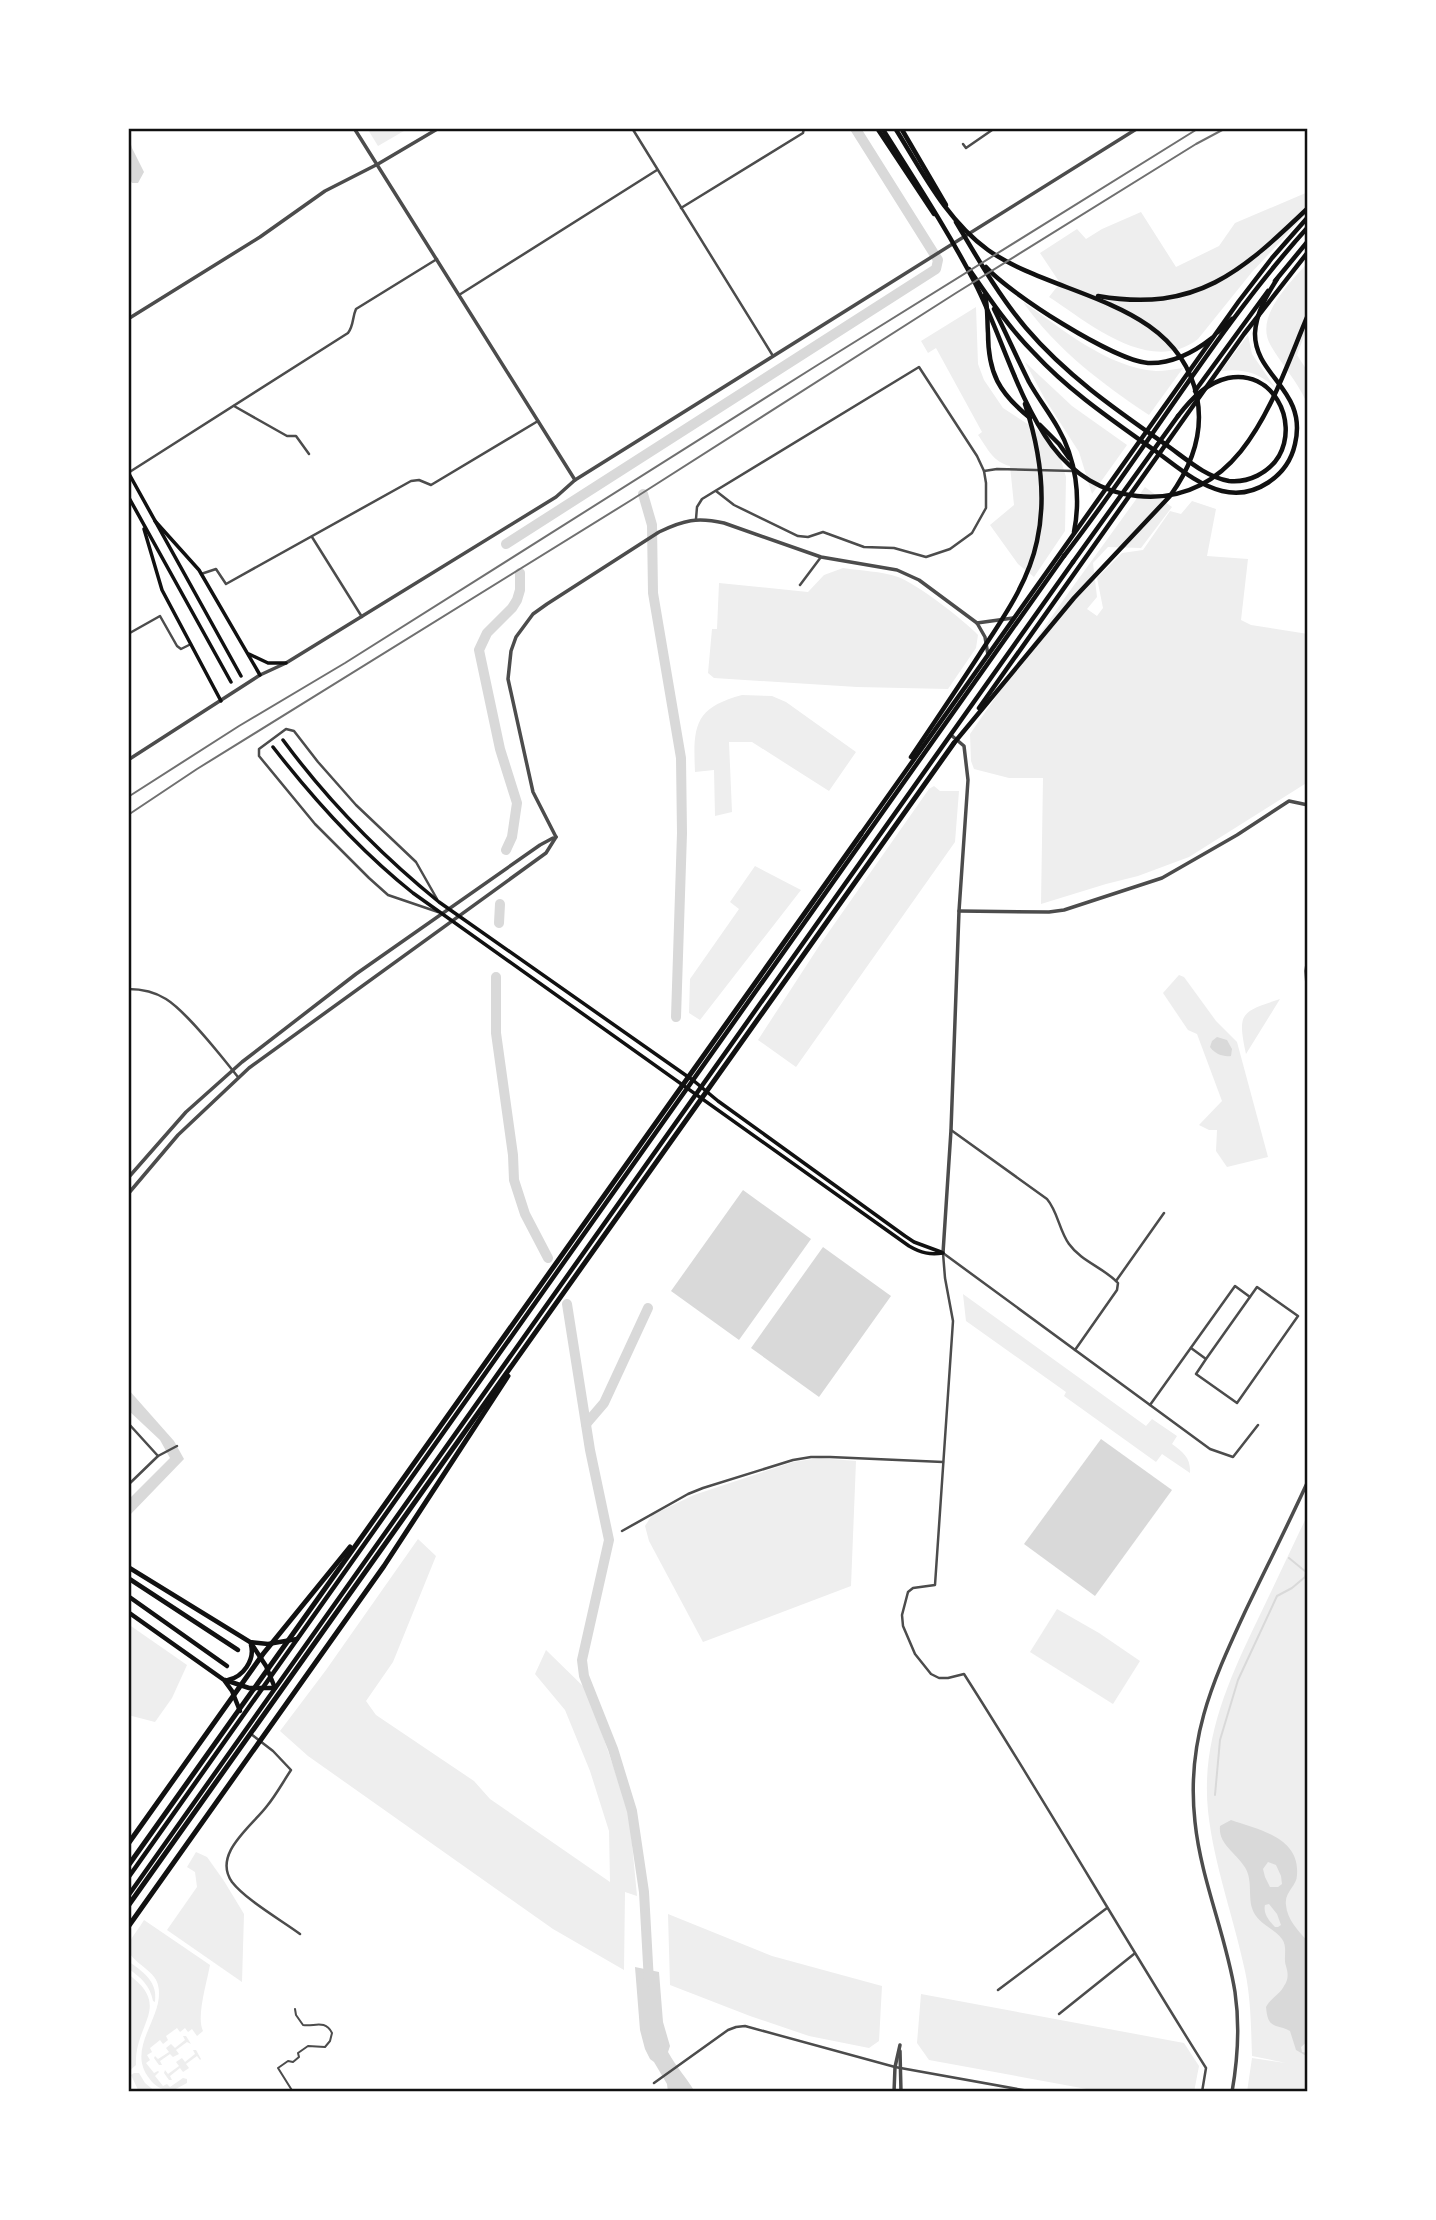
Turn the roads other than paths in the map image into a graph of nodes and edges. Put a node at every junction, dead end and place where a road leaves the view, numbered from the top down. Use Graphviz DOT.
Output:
graph roads {
  1 [pos="354,128"];
  2 [pos="439,128"];
  3 [pos="632,128"];
  4 [pos="804,128"];
  5 [pos="877,128"];
  6 [pos="882,128"];
  7 [pos="898,128"];
  8 [pos="984,128"];
  9 [pos="995,128"];
  10 [pos="1138,128"];
  11 [pos="1131,130"];
  12 [pos="988,133"];
  13 [pos="963,144"];
  14 [pos="378,164"];
  15 [pos="658,169"];
  16 [pos="681,208"];
  17 [pos="1308,208"];
  18 [pos="1308,217"];
  19 [pos="1308,228"];
  20 [pos="1308,242"];
  21 [pos="974,252"];
  22 [pos="1308,252"];
  23 [pos="437,259"];
  24 [pos="1277,279"];
  25 [pos="982,288"];
  26 [pos="1083,293"];
  27 [pos="1253,294"];
  28 [pos="458,295"];
  29 [pos="1308,315"];
  30 [pos="128,319"];
  31 [pos="773,356"];
  32 [pos="1017,379"];
  33 [pos="234,406"];
  34 [pos="1178,416"];
  35 [pos="538,421"];
  36 [pos="309,454"];
  37 [pos="1074,468"];
  38 [pos="984,471"];
  39 [pos="128,472"];
  40 [pos="575,480"];
  41 [pos="716,491"];
  42 [pos="128,496"];
  43 [pos="150,515"];
  44 [pos="696,519"];
  45 [pos="142,520"];
  46 [pos="311,536"];
  47 [pos="1064,556"];
  48 [pos="821,557"];
  49 [pos="201,574"];
  50 [pos="800,585"];
  51 [pos="362,617"];
  52 [pos="1020,617"];
  53 [pos="977,623"];
  54 [pos="128,634"];
  55 [pos="191,644"];
  56 [pos="248,654"];
  57 [pos="989,660"];
  58 [pos="286,663"];
  59 [pos="260,675"];
  60 [pos="241,676"];
  61 [pos="231,682"];
  62 [pos="221,701"];
  63 [pos="951,735"];
  64 [pos="283,740"];
  65 [pos="954,743"];
  66 [pos="273,747"];
  67 [pos="128,760"];
  68 [pos="1308,805"];
  69 [pos="861,834"];
  70 [pos="556,837"];
  71 [pos="439,902"];
  72 [pos="450,910"];
  73 [pos="959,911"];
  74 [pos="442,914"];
  75 [pos="459,916"];
  76 [pos="452,921"];
  77 [pos="1308,957"];
  78 [pos="128,989"];
  79 [pos="1308,999"];
  80 [pos="232,1070"];
  81 [pos="239,1077"];
  82 [pos="694,1081"];
  83 [pos="702,1086"];
  84 [pos="688,1089"];
  85 [pos="696,1095"];
  86 [pos="951,1130"];
  87 [pos="128,1178"];
  88 [pos="128,1194"];
  89 [pos="1164,1213"];
  90 [pos="943,1253"];
  91 [pos="1116,1280"];
  92 [pos="1250,1297"];
  93 [pos="554,1306"];
  94 [pos="1191,1348"];
  95 [pos="1075,1350"];
  96 [pos="1206,1359"];
  97 [pos="1150,1405"];
  98 [pos="128,1423"];
  99 [pos="1258,1425"];
  100 [pos="177,1446"];
  101 [pos="158,1456"];
  102 [pos="943,1462"];
  103 [pos="1308,1480"];
  104 [pos="128,1485"];
  105 [pos="383,1507"];
  106 [pos="622,1531"];
  107 [pos="128,1567"];
  108 [pos="128,1577"];
  109 [pos="128,1597"];
  110 [pos="128,1612"];
  111 [pos="297,1639"];
  112 [pos="250,1642"];
  113 [pos="238,1650"];
  114 [pos="227,1666"];
  115 [pos="270,1677"];
  116 [pos="224,1680"];
  117 [pos="262,1688"];
  118 [pos="275,1688"];
  119 [pos="242,1717"];
  120 [pos="246,1729"];
  121 [pos="128,1844"];
  122 [pos="128,1866"];
  123 [pos="128,1878"];
  124 [pos="128,1896"];
  125 [pos="128,1906"];
  126 [pos="1107,1908"];
  127 [pos="128,1927"];
  128 [pos="300,1934"];
  129 [pos="1135,1954"];
  130 [pos="998,1990"];
  131 [pos="295,2009"];
  132 [pos="1059,2014"];
  133 [pos="895,2067"];
  134 [pos="902,2068"];
  135 [pos="654,2083"];
  136 [pos="293,2092"];
  137 [pos="894,2092"];
  138 [pos="901,2092"];
  139 [pos="1034,2092"];
  140 [pos="1202,2092"];
  141 [pos="1232,2092"];
  1 -- 14 [label="street"];
  2 -- 14 [label="street"];
  3 -- 15 [label="street"];
  4 -- 16 [label="street"];
  5 -- 25 [label="main road"];
  6 -- 32 [label="main road"];
  7 -- 21 [label="main road"];
  7 -- 26 [label="main road"];
  8 -- 12 [label="street"];
  9 -- 12 [label="street"];
  10 -- 11 [label="street"];
  11 -- 31 [label="street"];
  12 -- 13 [label="street"];
  14 -- 23 [label="street"];
  14 -- 30 [label="street"];
  15 -- 16 [label="street"];
  15 -- 28 [label="street"];
  16 -- 31 [label="street"];
  17 -- 26 [label="main road"];
  18 -- 69 [label="main road"];
  19 -- 27 [label="main road"];
  20 -- 24 [label="main road"];
  21 -- 27 [label="main road"];
  21 -- 34 [label="main road"];
  22 -- 65 [label="main road"];
  23 -- 28 [label="street"];
  23 -- 33 [label="street"];
  24 -- 25 [label="main road"];
  24 -- 34 [label="main road"];
  25 -- 37 [label="main road"];
  25 -- 37 [label="main road"];
  26 -- 65 [label="main road"];
  27 -- 47 [label="main road"];
  28 -- 35 [label="street"];
  29 -- 32 [label="main road"];
  31 -- 40 [label="street"];
  32 -- 69 [label="main road"];
  33 -- 36 [label="street"];
  33 -- 39 [label="street"];
  34 -- 63 [label="main road"];
  35 -- 40 [label="street"];
  35 -- 46 [label="street"];
  37 -- 38 [label="street"];
  37 -- 47 [label="main road"];
  38 -- 41 [label="street"];
  38 -- 41 [label="street"];
  39 -- 43 [label="main road"];
  40 -- 51 [label="street"];
  41 -- 44 [label="street"];
  42 -- 45 [label="main road"];
  43 -- 49 [label="main road"];
  43 -- 60 [label="main road"];
  44 -- 48 [label="street"];
  44 -- 70 [label="street"];
  45 -- 55 [label="main road"];
  45 -- 61 [label="main road"];
  46 -- 49 [label="street"];
  46 -- 51 [label="street"];
  47 -- 52 [label="main road"];
  48 -- 50 [label="street"];
  48 -- 53 [label="street"];
  49 -- 56 [label="main road"];
  51 -- 58 [label="street"];
  52 -- 53 [label="street"];
  52 -- 57 [label="main road"];
  53 -- 57 [label="street"];
  54 -- 55 [label="street"];
  55 -- 62 [label="main road"];
  56 -- 58 [label="main road"];
  56 -- 59 [label="main road"];
  57 -- 82 [label="main road"];
  58 -- 59 [label="street"];
  59 -- 62 [label="street"];
  62 -- 67 [label="street"];
  63 -- 73 [label="street"];
  63 -- 83 [label="main road"];
  64 -- 71 [label="main road"];
  65 -- 93 [label="highway"];
  66 -- 74 [label="main road"];
  68 -- 73 [label="street"];
  69 -- 105 [label="highway"];
  70 -- 72 [label="street"];
  70 -- 75 [label="street"];
  71 -- 72 [label="main road"];
  71 -- 74 [label="street"];
  72 -- 74 [label="street"];
  72 -- 75 [label="main road"];
  73 -- 86 [label="street"];
  74 -- 76 [label="main road"];
  74 -- 80 [label="street"];
  75 -- 76 [label="street"];
  75 -- 82 [label="main road"];
  76 -- 81 [label="street"];
  76 -- 84 [label="main road"];
  77 -- 79 [label="street"];
  78 -- 80 [label="street"];
  80 -- 81 [label="street"];
  80 -- 87 [label="street"];
  81 -- 88 [label="street"];
  82 -- 83 [label="main road"];
  82 -- 84 [label="main road"];
  83 -- 85 [label="main road"];
  83 -- 90 [label="main road"];
  84 -- 85 [label="main road"];
  84 -- 111 [label="main road"];
  85 -- 90 [label="main road"];
  85 -- 118 [label="main road"];
  86 -- 90 [label="street"];
  86 -- 91 [label="street"];
  89 -- 91 [label="street"];
  90 -- 95 [label="street"];
  90 -- 102 [label="street"];
  91 -- 95 [label="street"];
  92 -- 94 [label="street"];
  92 -- 96 [label="street"];
  92 -- 96 [label="street"];
  93 -- 125 [label="highway"];
  93 -- 127 [label="highway"];
  94 -- 96 [label="street"];
  94 -- 97 [label="street"];
  95 -- 97 [label="street"];
  97 -- 99 [label="street"];
  98 -- 101 [label="street"];
  100 -- 101 [label="street"];
  101 -- 104 [label="street"];
  102 -- 106 [label="street"];
  102 -- 126 [label="street"];
  103 -- 141 [label="street"];
  105 -- 121 [label="highway"];
  105 -- 122 [label="highway"];
  107 -- 112 [label="main road"];
  108 -- 113 [label="main road"];
  109 -- 114 [label="main road"];
  110 -- 116 [label="main road"];
  111 -- 112 [label="main road"];
  111 -- 115 [label="main road"];
  112 -- 115 [label="main road"];
  112 -- 116 [label="main road"];
  115 -- 117 [label="main road"];
  115 -- 118 [label="main road"];
  116 -- 117 [label="main road"];
  116 -- 119 [label="main road"];
  117 -- 118 [label="main road"];
  117 -- 119 [label="main road"];
  118 -- 120 [label="main road"];
  119 -- 123 [label="main road"];
  120 -- 124 [label="main road"];
  120 -- 128 [label="street"];
  126 -- 129 [label="street"];
  126 -- 130 [label="street"];
  129 -- 132 [label="street"];
  129 -- 140 [label="street"];
  131 -- 136 [label="street"];
  133 -- 134 [label="street"];
  133 -- 134 [label="street"];
  133 -- 135 [label="street"];
  133 -- 137 [label="street"];
  134 -- 138 [label="street"];
  134 -- 139 [label="street"];
}
